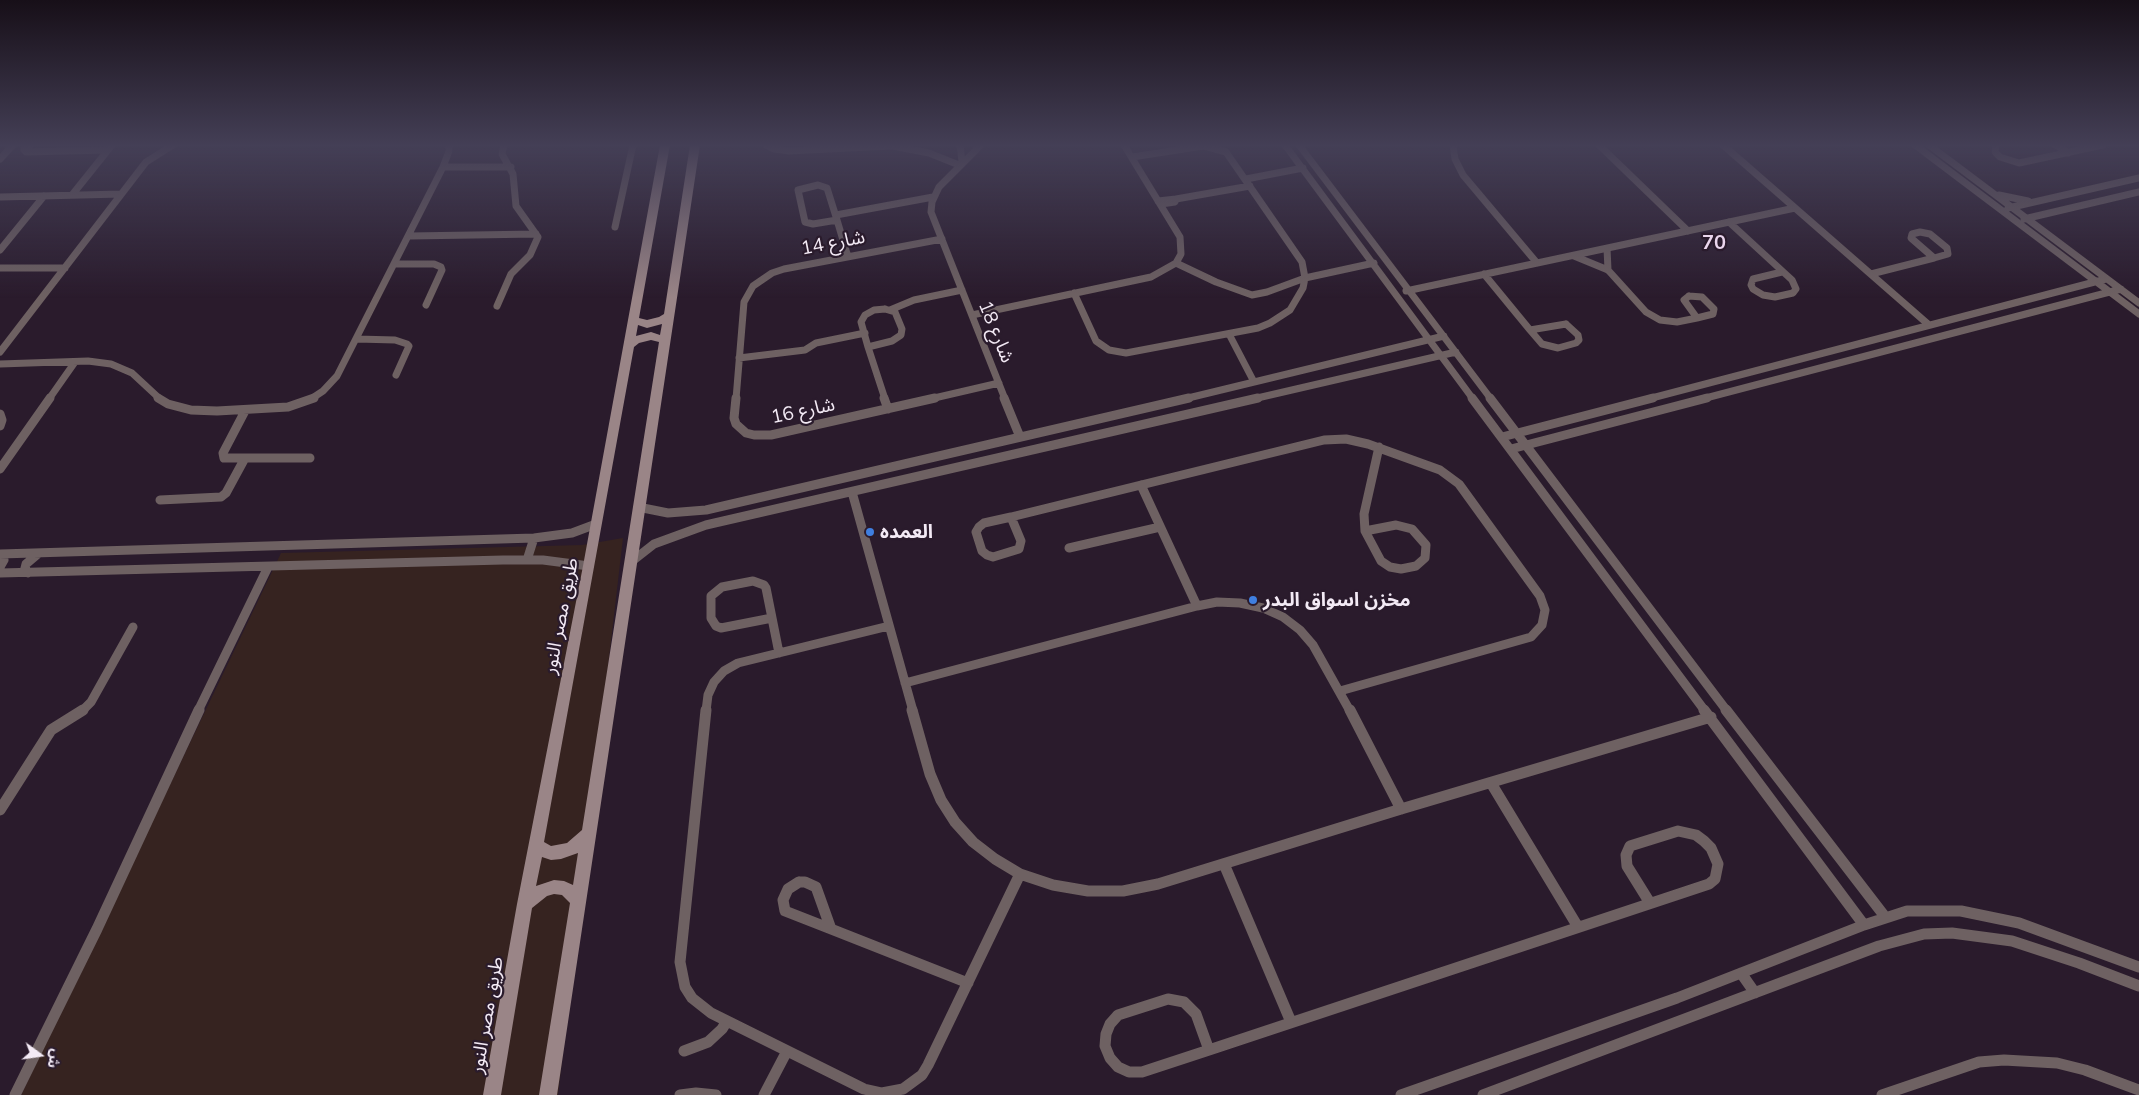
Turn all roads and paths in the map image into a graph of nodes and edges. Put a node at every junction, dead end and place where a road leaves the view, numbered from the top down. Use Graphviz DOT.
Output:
graph roads {
  1 [pos="40,196"];
  2 [pos="44,196"];
  3 [pos="119,196"];
  4 [pos="428,196"];
  5 [pos="514,196"];
  6 [pos="622,196"];
  7 [pos="657,196"];
  8 [pos="687,196"];
  9 [pos="799,196"];
  10 [pos="830,196"];
  11 [pos="1155,196"];
  12 [pos="1188,196"];
  13 [pos="1258,196"];
  14 [pos="1324,196"];
  15 [pos="1339,196"];
  16 [pos="1481,196"];
  17 [pos="1652,196"];
  18 [pos="1782,196"];
  19 [pos="1984,196"];
  20 [pos="1997,196"];
  21 [pos="2008,196"];
  22 [pos="2061,196"];
  23 [pos="2122,196"];
  24 [pos="0,197"];
  25 [pos="933,197"];
  26 [pos="2036,202"];
  27 [pos="1159,203"];
  28 [pos="2012,207"];
  29 [pos="1795,208"];
  30 [pos="2002,210"];
  31 [pos="2047,214"];
  32 [pos="836,217"];
  33 [pos="2026,218"];
  34 [pos="2016,221"];
  35 [pos="1728,222"];
  36 [pos="615,227"];
  37 [pos="1688,231"];
  38 [pos="536,234"];
  39 [pos="409,236"];
  40 [pos="2053,238"];
  41 [pos="942,239"];
  42 [pos="1940,242"];
  43 [pos="1920,246"];
  44 [pos="1607,248"];
  45 [pos="0,250"];
  46 [pos="1573,256"];
  47 [pos="848,257"];
  48 [pos="1934,258"];
  49 [pos="1176,262"];
  50 [pos="1374,263"];
  51 [pos="1537,263"];
  52 [pos="394,264"];
  53 [pos="0,268"];
  54 [pos="64,268"];
  55 [pos="1608,270"];
  56 [pos="1782,272"];
  57 [pos="1484,274"];
  58 [pos="1872,274"];
  59 [pos="1305,278"];
  60 [pos="2106,279"];
  61 [pos="2096,281"];
  62 [pos="2121,289"];
  63 [pos="962,290"];
  64 [pos="1410,290"];
  65 [pos="2110,292"];
  66 [pos="1074,293"];
  67 [pos="1395,293"];
  68 [pos="744,302"];
  69 [pos="2139,303"];
  70 [pos="426,305"];
  71 [pos="498,306"];
  72 [pos="1993,308"];
  73 [pos="890,310"];
  74 [pos="2139,314"];
  75 [pos="668,315"];
  76 [pos="972,315"];
  77 [pos="1697,318"];
  78 [pos="2006,319"];
  79 [pos="634,320"];
  80 [pos="1929,325"];
  81 [pos="1530,330"];
  82 [pos="864,333"];
  83 [pos="1229,334"];
  84 [pos="1444,336"];
  85 [pos="357,340"];
  86 [pos="664,340"];
  87 [pos="1430,340"];
  88 [pos="1872,340"];
  89 [pos="629,345"];
  90 [pos="868,346"];
  91 [pos="1884,351"];
  92 [pos="0,352"];
  93 [pos="1456,352"];
  94 [pos="1441,355"];
  95 [pos="739,358"];
  96 [pos="75,362"];
  97 [pos="0,364"];
  98 [pos="396,375"];
  99 [pos="1254,382"];
  100 [pos="999,384"];
  101 [pos="888,409"];
  102 [pos="245,411"];
  103 [pos="0,414"];
  104 [pos="1092,421"];
  105 [pos="0,426"];
  106 [pos="1517,433"];
  107 [pos="1098,434"];
  108 [pos="1020,437"];
  109 [pos="1502,437"];
  110 [pos="1526,445"];
  111 [pos="1379,447"];
  112 [pos="1511,449"];
  113 [pos="942,455"];
  114 [pos="245,458"];
  115 [pos="310,458"];
  116 [pos="0,469"];
  117 [pos="947,470"];
  118 [pos="1141,485"];
  119 [pos="852,492"];
  120 [pos="160,500"];
  121 [pos="638,507"];
  122 [pos="1010,517"];
  123 [pos="596,524"];
  124 [pos="1160,527"];
  125 [pos="1365,531"];
  126 [pos="534,538"];
  127 [pos="1069,548"];
  128 [pos="42,552"];
  129 [pos="0,554"];
  130 [pos="527,560"];
  131 [pos="630,564"];
  132 [pos="589,566"];
  133 [pos="0,567"];
  134 [pos="268,567"];
  135 [pos="0,573"];
  136 [pos="28,573"];
  137 [pos="1197,606"];
  138 [pos="772,618"];
  139 [pos="889,626"];
  140 [pos="133,627"];
  141 [pos="779,653"];
  142 [pos="905,683"];
  143 [pos="1340,691"];
  144 [pos="1711,717"];
  145 [pos="1491,783"];
  146 [pos="1402,809"];
  147 [pos="0,810"];
  148 [pos="587,835"];
  149 [pos="537,844"];
  150 [pos="1224,864"];
  151 [pos="1020,874"];
  152 [pos="577,900"];
  153 [pos="1650,903"];
  154 [pos="525,904"];
  155 [pos="1886,918"];
  156 [pos="1864,925"];
  157 [pos="1578,927"];
  158 [pos="831,929"];
  159 [pos="2139,967"];
  160 [pos="1741,973"];
  161 [pos="968,983"];
  162 [pos="2139,986"];
  163 [pos="1755,994"];
  164 [pos="727,1021"];
  165 [pos="1291,1022"];
  166 [pos="1209,1050"];
  167 [pos="684,1051"];
  168 [pos="788,1051"];
  169 [pos="2139,1090"];
  170 [pos="882,1094"];
  171 [pos="15,1095"];
  172 [pos="492,1095"];
  173 [pos="548,1095"];
  174 [pos="680,1095"];
  175 [pos="716,1095"];
  176 [pos="764,1095"];
  177 [pos="1401,1095"];
  178 [pos="1483,1095"];
  179 [pos="1882,1095"];
  1 -- 24 [label="street"];
  2 -- 45 [label="street"];
  3 -- 54 [label="street"];
  4 -- 39 [label="street"];
  5 -- 38 [label="street"];
  6 -- 36 [label="street"];
  7 -- 79 [label="street, طريق مصر النور"];
  8 -- 75 [label="street"];
  9 -- 32 [label="street"];
  10 -- 32 [label="street"];
  11 -- 27 [label="street"];
  12 -- 27 [label="street"];
  13 -- 59 [label="street"];
  14 -- 50 [label="street"];
  15 -- 64 [label="street"];
  16 -- 51 [label="street"];
  17 -- 37 [label="street"];
  18 -- 29 [label="street"];
  19 -- 30 [label="street"];
  20 -- 28 [label="street"];
  21 -- 26 [label="street"];
  22 -- 26 [label="street"];
  23 -- 31 [label="street"];
  25 -- 32 [label="street"];
  25 -- 41 [label="street, شارع 18"];
  26 -- 28 [label="street"];
  27 -- 49 [label="street"];
  28 -- 30 [label="street"];
  28 -- 33 [label="street"];
  29 -- 35 [label="street"];
  29 -- 58 [label="street"];
  30 -- 34 [label="street"];
  31 -- 33 [label="street"];
  31 -- 40 [label="street"];
  32 -- 47 [label="street"];
  33 -- 34 [label="street"];
  33 -- 40 [label="street"];
  34 -- 61 [label="street"];
  35 -- 37 [label="street"];
  35 -- 56 [label="street"];
  37 -- 44 [label="street"];
  38 -- 39 [label="street"];
  38 -- 71 [label="street"];
  39 -- 52 [label="street"];
  40 -- 60 [label="street"];
  41 -- 47 [label="street, شارع 14"];
  41 -- 63 [label="street, شارع 18"];
  42 -- 43 [label="street"];
  42 -- 43 [label="street"];
  42 -- 48 [label="street"];
  43 -- 48 [label="street"];
  44 -- 46 [label="street"];
  44 -- 55 [label="street"];
  46 -- 51 [label="street"];
  46 -- 55 [label="street"];
  47 -- 68 [label="street, شارع 14"];
  48 -- 58 [label="street"];
  49 -- 59 [label="street"];
  49 -- 66 [label="street"];
  50 -- 59 [label="street"];
  50 -- 67 [label="street"];
  51 -- 57 [label="street"];
  52 -- 70 [label="street"];
  52 -- 85 [label="street"];
  53 -- 54 [label="street"];
  54 -- 92 [label="street"];
  55 -- 77 [label="street"];
  56 -- 56 [label="street"];
  57 -- 64 [label="street"];
  57 -- 81 [label="street"];
  58 -- 80 [label="street"];
  59 -- 83 [label="street"];
  60 -- 61 [label="street"];
  60 -- 62 [label="street"];
  61 -- 65 [label="street"];
  61 -- 72 [label="street"];
  62 -- 65 [label="street"];
  62 -- 69 [label="street"];
  63 -- 73 [label="street"];
  63 -- 76 [label="street, شارع 18"];
  64 -- 67 [label="street"];
  64 -- 84 [label="street"];
  65 -- 74 [label="street"];
  65 -- 78 [label="street"];
  66 -- 76 [label="street"];
  66 -- 83 [label="street"];
  67 -- 87 [label="street"];
  68 -- 95 [label="street, شارع 16"];
  72 -- 78 [label="street"];
  72 -- 80 [label="street"];
  73 -- 82 [label="street"];
  73 -- 90 [label="street"];
  75 -- 79 [label="street"];
  75 -- 86 [label="street"];
  76 -- 100 [label="street, شارع 18"];
  78 -- 91 [label="street"];
  79 -- 89 [label="street, طريق مصر النور"];
  80 -- 88 [label="street"];
  81 -- 81 [label="street"];
  82 -- 90 [label="street"];
  82 -- 95 [label="street"];
  83 -- 99 [label="street"];
  84 -- 87 [label="street"];
  84 -- 93 [label="street"];
  85 -- 98 [label="street"];
  85 -- 102 [label="street"];
  86 -- 89 [label="street"];
  86 -- 121 [label="street"];
  87 -- 94 [label="street"];
  87 -- 99 [label="street"];
  88 -- 91 [label="street"];
  88 -- 106 [label="street"];
  89 -- 123 [label="street, طريق مصر النور"];
  90 -- 101 [label="street"];
  91 -- 110 [label="street"];
  93 -- 94 [label="street"];
  93 -- 106 [label="street"];
  94 -- 107 [label="street"];
  94 -- 109 [label="street"];
  95 -- 101 [label="street, شارع 16"];
  96 -- 97 [label="street"];
  96 -- 102 [label="street"];
  96 -- 116 [label="street"];
  99 -- 104 [label="street"];
  100 -- 101 [label="street, شارع 16"];
  100 -- 108 [label="street, شارع 18"];
  102 -- 114 [label="street"];
  103 -- 105 [label="street"];
  104 -- 107 [label="street"];
  104 -- 108 [label="street"];
  106 -- 109 [label="street"];
  106 -- 110 [label="street"];
  107 -- 117 [label="street"];
  108 -- 113 [label="street"];
  109 -- 112 [label="street"];
  110 -- 112 [label="street"];
  110 -- 155 [label="street"];
  111 -- 118 [label="street"];
  111 -- 125 [label="street"];
  111 -- 143 [label="street"];
  112 -- 144 [label="street"];
  113 -- 117 [label="street"];
  113 -- 121 [label="street"];
  114 -- 115 [label="street"];
  114 -- 120 [label="street"];
  117 -- 119 [label="street"];
  118 -- 122 [label="street"];
  118 -- 124 [label="street"];
  119 -- 131 [label="street"];
  119 -- 139 [label="street"];
  121 -- 131 [label="street"];
  122 -- 122 [label="street"];
  123 -- 126 [label="street"];
  123 -- 132 [label="street, طريق مصر النور"];
  124 -- 127 [label="street"];
  124 -- 137 [label="street"];
  125 -- 125 [label="street"];
  126 -- 128 [label="street"];
  126 -- 130 [label="street"];
  128 -- 129 [label="street"];
  128 -- 136 [label="street"];
  129 -- 133 [label="street"];
  130 -- 132 [label="street"];
  130 -- 134 [label="street"];
  131 -- 148 [label="street"];
  132 -- 149 [label="street, طريق مصر النور"];
  134 -- 136 [label="street"];
  134 -- 171 [label="street"];
  135 -- 136 [label="street"];
  137 -- 142 [label="street"];
  137 -- 143 [label="street"];
  138 -- 138 [label="street"];
  138 -- 141 [label="street"];
  139 -- 141 [label="street"];
  139 -- 142 [label="street"];
  140 -- 147 [label="street"];
  141 -- 164 [label="street"];
  142 -- 151 [label="street"];
  143 -- 146 [label="street"];
  144 -- 145 [label="street"];
  144 -- 156 [label="street"];
  145 -- 146 [label="street"];
  145 -- 157 [label="street"];
  146 -- 150 [label="street"];
  148 -- 149 [label="street"];
  148 -- 152 [label="street"];
  149 -- 154 [label="street, طريق مصر النور"];
  150 -- 151 [label="street"];
  150 -- 165 [label="street"];
  151 -- 161 [label="street"];
  152 -- 154 [label="street"];
  152 -- 173 [label="street"];
  153 -- 153 [label="street"];
  153 -- 157 [label="street"];
  154 -- 172 [label="street, طريق مصر النور"];
  155 -- 156 [label="street"];
  155 -- 159 [label="street"];
  156 -- 160 [label="street"];
  157 -- 165 [label="street"];
  158 -- 158 [label="street"];
  158 -- 161 [label="street"];
  160 -- 163 [label="street"];
  160 -- 177 [label="street"];
  161 -- 170 [label="street"];
  162 -- 163 [label="street"];
  163 -- 178 [label="street"];
  164 -- 167 [label="street"];
  164 -- 168 [label="street"];
  165 -- 166 [label="street"];
  166 -- 166 [label="street"];
  168 -- 170 [label="street"];
  168 -- 176 [label="street"];
  169 -- 179 [label="street"];
  174 -- 175 [label="street"];
}
